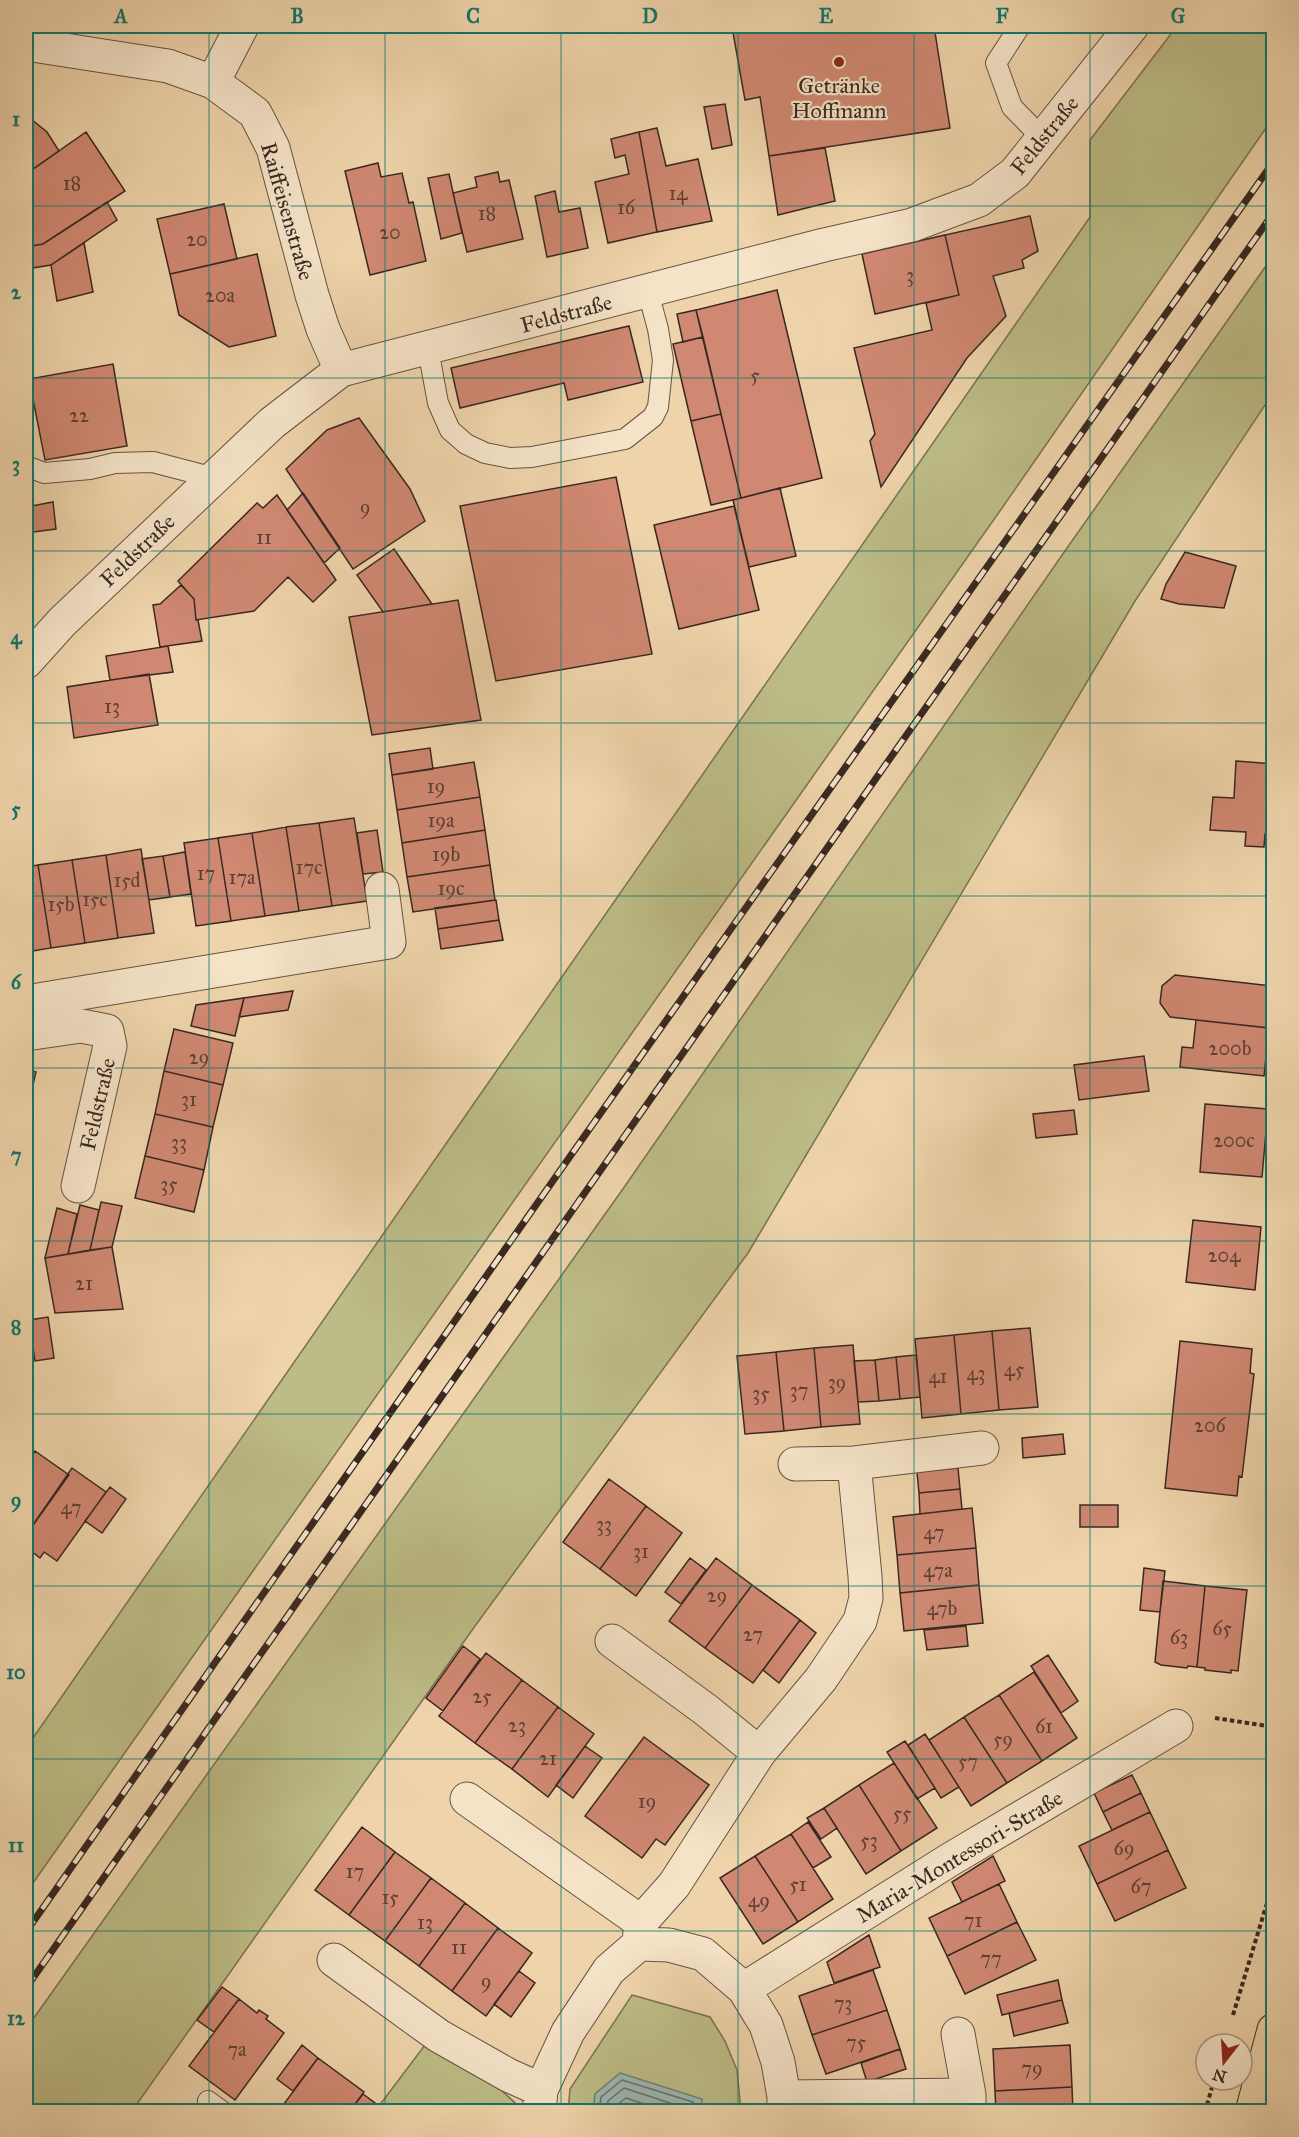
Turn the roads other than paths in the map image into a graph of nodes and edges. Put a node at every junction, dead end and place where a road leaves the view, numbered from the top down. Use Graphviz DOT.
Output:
graph roads {
  1 [pos="242,26"];
  2 [pos="1020,26"];
  3 [pos="1132,26"];
  4 [pos="26,44"];
  5 [pos="213,82"];
  6 [pos="1042,138"];
  7 [pos="648,292"];
  8 [pos="428,349"];
  9 [pos="341,370"];
  10 [pos="26,466"];
  11 [pos="213,478"];
  12 [pos="26,662"];
  13 [pos="382,889"];
  14 [pos="26,1002"];
  15 [pos="26,1034"];
  16 [pos="78,1186"];
  17 [pos="982,1448"];
  18 [pos="854,1463"];
  19 [pos="795,1464"];
  20 [pos="612,1641"];
  21 [pos="1176,1726"];
  22 [pos="759,1752"];
  23 [pos="467,1799"];
  24 [pos="640,1933"];
  25 [pos="334,1960"];
  26 [pos="744,1989"];
  27 [pos="1274,2030"];
  28 [pos="958,2034"];
  29 [pos="540,2101"];
  30 [pos="784,2104"];
  31 [pos="969,2104"];
  32 [pos="1252,2112"];
  1 -- 5 [label="street"];
  2 -- 6 [label="lane"];
  3 -- 6 [label="street, Feldstraße"];
  4 -- 5 [label="street, Raiffeisenstraße"];
  5 -- 9 [label="street, Raiffeisenstraße"];
  6 -- 7 [label="street, Feldstraße"];
  7 -- 8 [label="street, Feldstraße"];
  7 -- 8 [label="lane"];
  8 -- 9 [label="street, Feldstraße"];
  9 -- 11 [label="street, Feldstraße"];
  10 -- 11 [label="lane"];
  11 -- 12 [label="street, Feldstraße"];
  13 -- 14 [label="street"];
  15 -- 16 [label="street, Feldstraße"];
  17 -- 18 [label="street"];
  18 -- 19 [label="street"];
  18 -- 22 [label="street"];
  20 -- 22 [label="street"];
  21 -- 26 [label="street, Maria-Montessori-Straße"];
  22 -- 24 [label="street"];
  23 -- 24 [label="street"];
  24 -- 26 [label="street"];
  24 -- 29 [label="street"];
  25 -- 29 [label="street"];
  26 -- 30 [label="street"];
  27 -- 32 [label="main road"];
  28 -- 31 [label="street"];
  30 -- 31 [label="street"];
}
